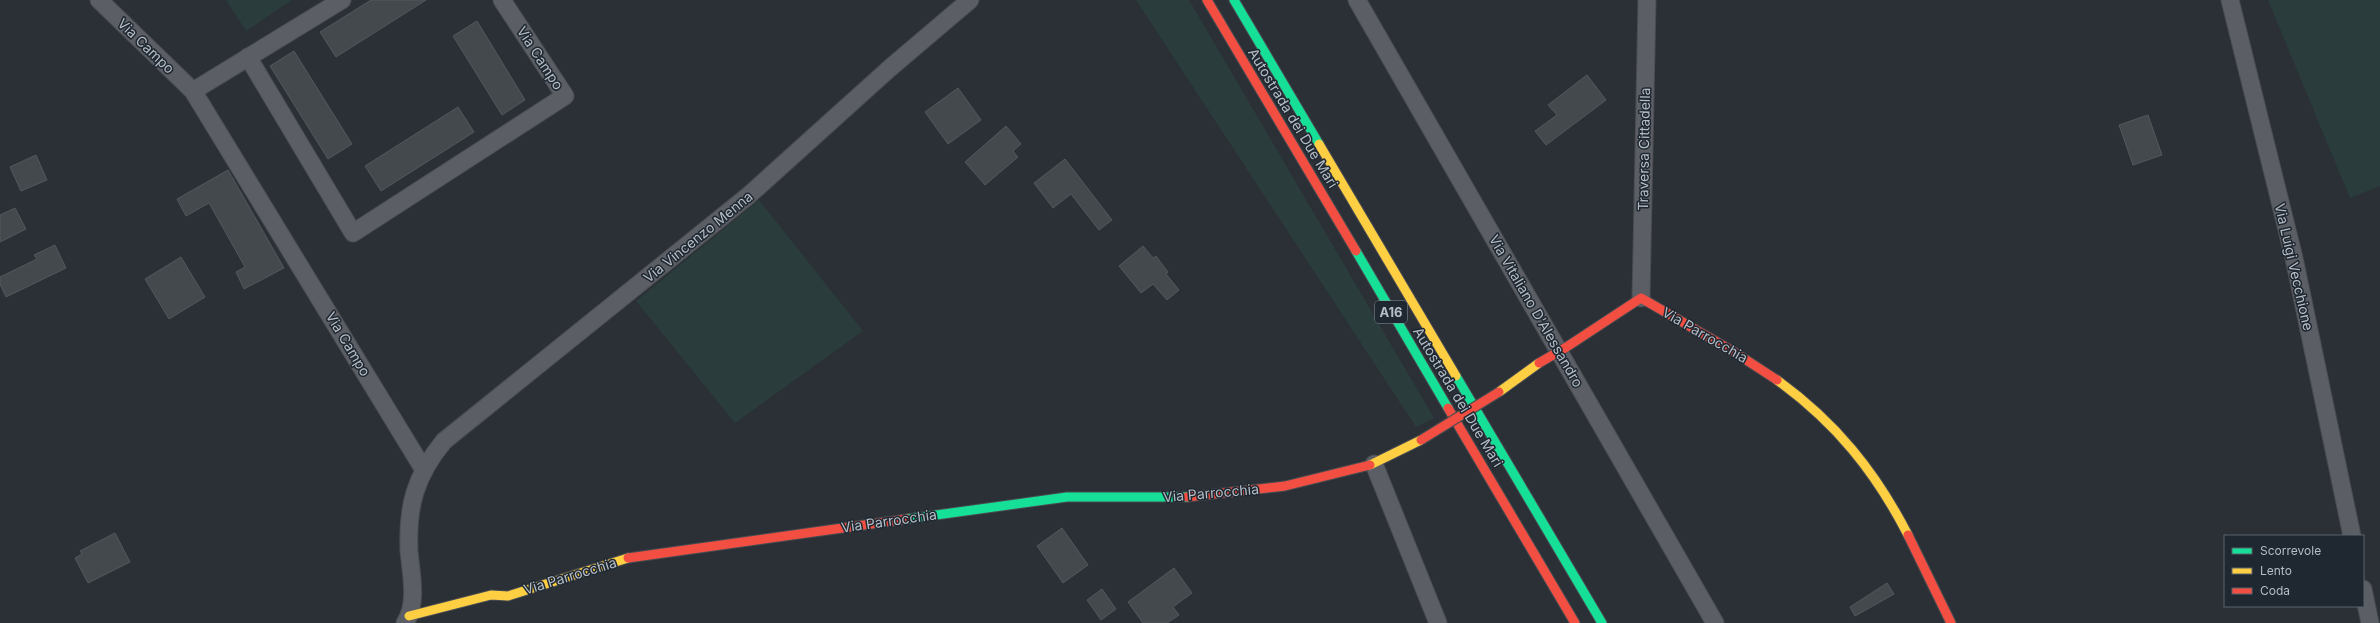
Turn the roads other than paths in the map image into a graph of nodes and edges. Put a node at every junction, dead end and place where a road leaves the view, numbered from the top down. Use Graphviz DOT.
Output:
graph roads {
  1 [pos="99,0"];
  2 [pos="342,0"];
  3 [pos="502,0"];
  4 [pos="970,0"];
  5 [pos="1207,0"];
  6 [pos="1234,0"];
  7 [pos="1357,0"];
  8 [pos="1647,0"];
  9 [pos="2230,0"];
  10 [pos="248,58"];
  11 [pos="193,91"];
  12 [pos="1641,298"];
  13 [pos="1374,464"];
  14 [pos="424,470"];
  15 [pos="2352,535"];
  16 [pos="2364,594"];
  17 [pos="407,620"];
  18 [pos="1438,623"];
  19 [pos="1575,623"];
  20 [pos="1602,623"];
  21 [pos="1715,623"];
  22 [pos="1951,623"];
  23 [pos="2370,623"];
  1 -- 11 [label="street, Via Campo"];
  2 -- 10 [label="street"];
  3 -- 10 [label="street, Via Campo"];
  4 -- 14 [label="street, Via Vincenzo Menna"];
  5 -- 19 [label="main road, Autostrada dei Due Mari / A16"];
  6 -- 20 [label="main road, Autostrada dei Due Mari / A16"];
  7 -- 21 [label="street, Via Vitaliano D'Alessandro"];
  8 -- 12 [label="street, Traversa Cittadella"];
  9 -- 15 [label="street, Via Luigi Vecchione"];
  10 -- 11 [label="street"];
  11 -- 14 [label="street, Via Campo"];
  12 -- 13 [label="main road, Via Parrocchia, bridge"];
  12 -- 22 [label="main road, Via Parrocchia"];
  13 -- 17 [label="main road, Via Parrocchia"];
  13 -- 18 [label="street"];
  14 -- 17 [label="street"];
  16 -- 23 [label="street"];
}
